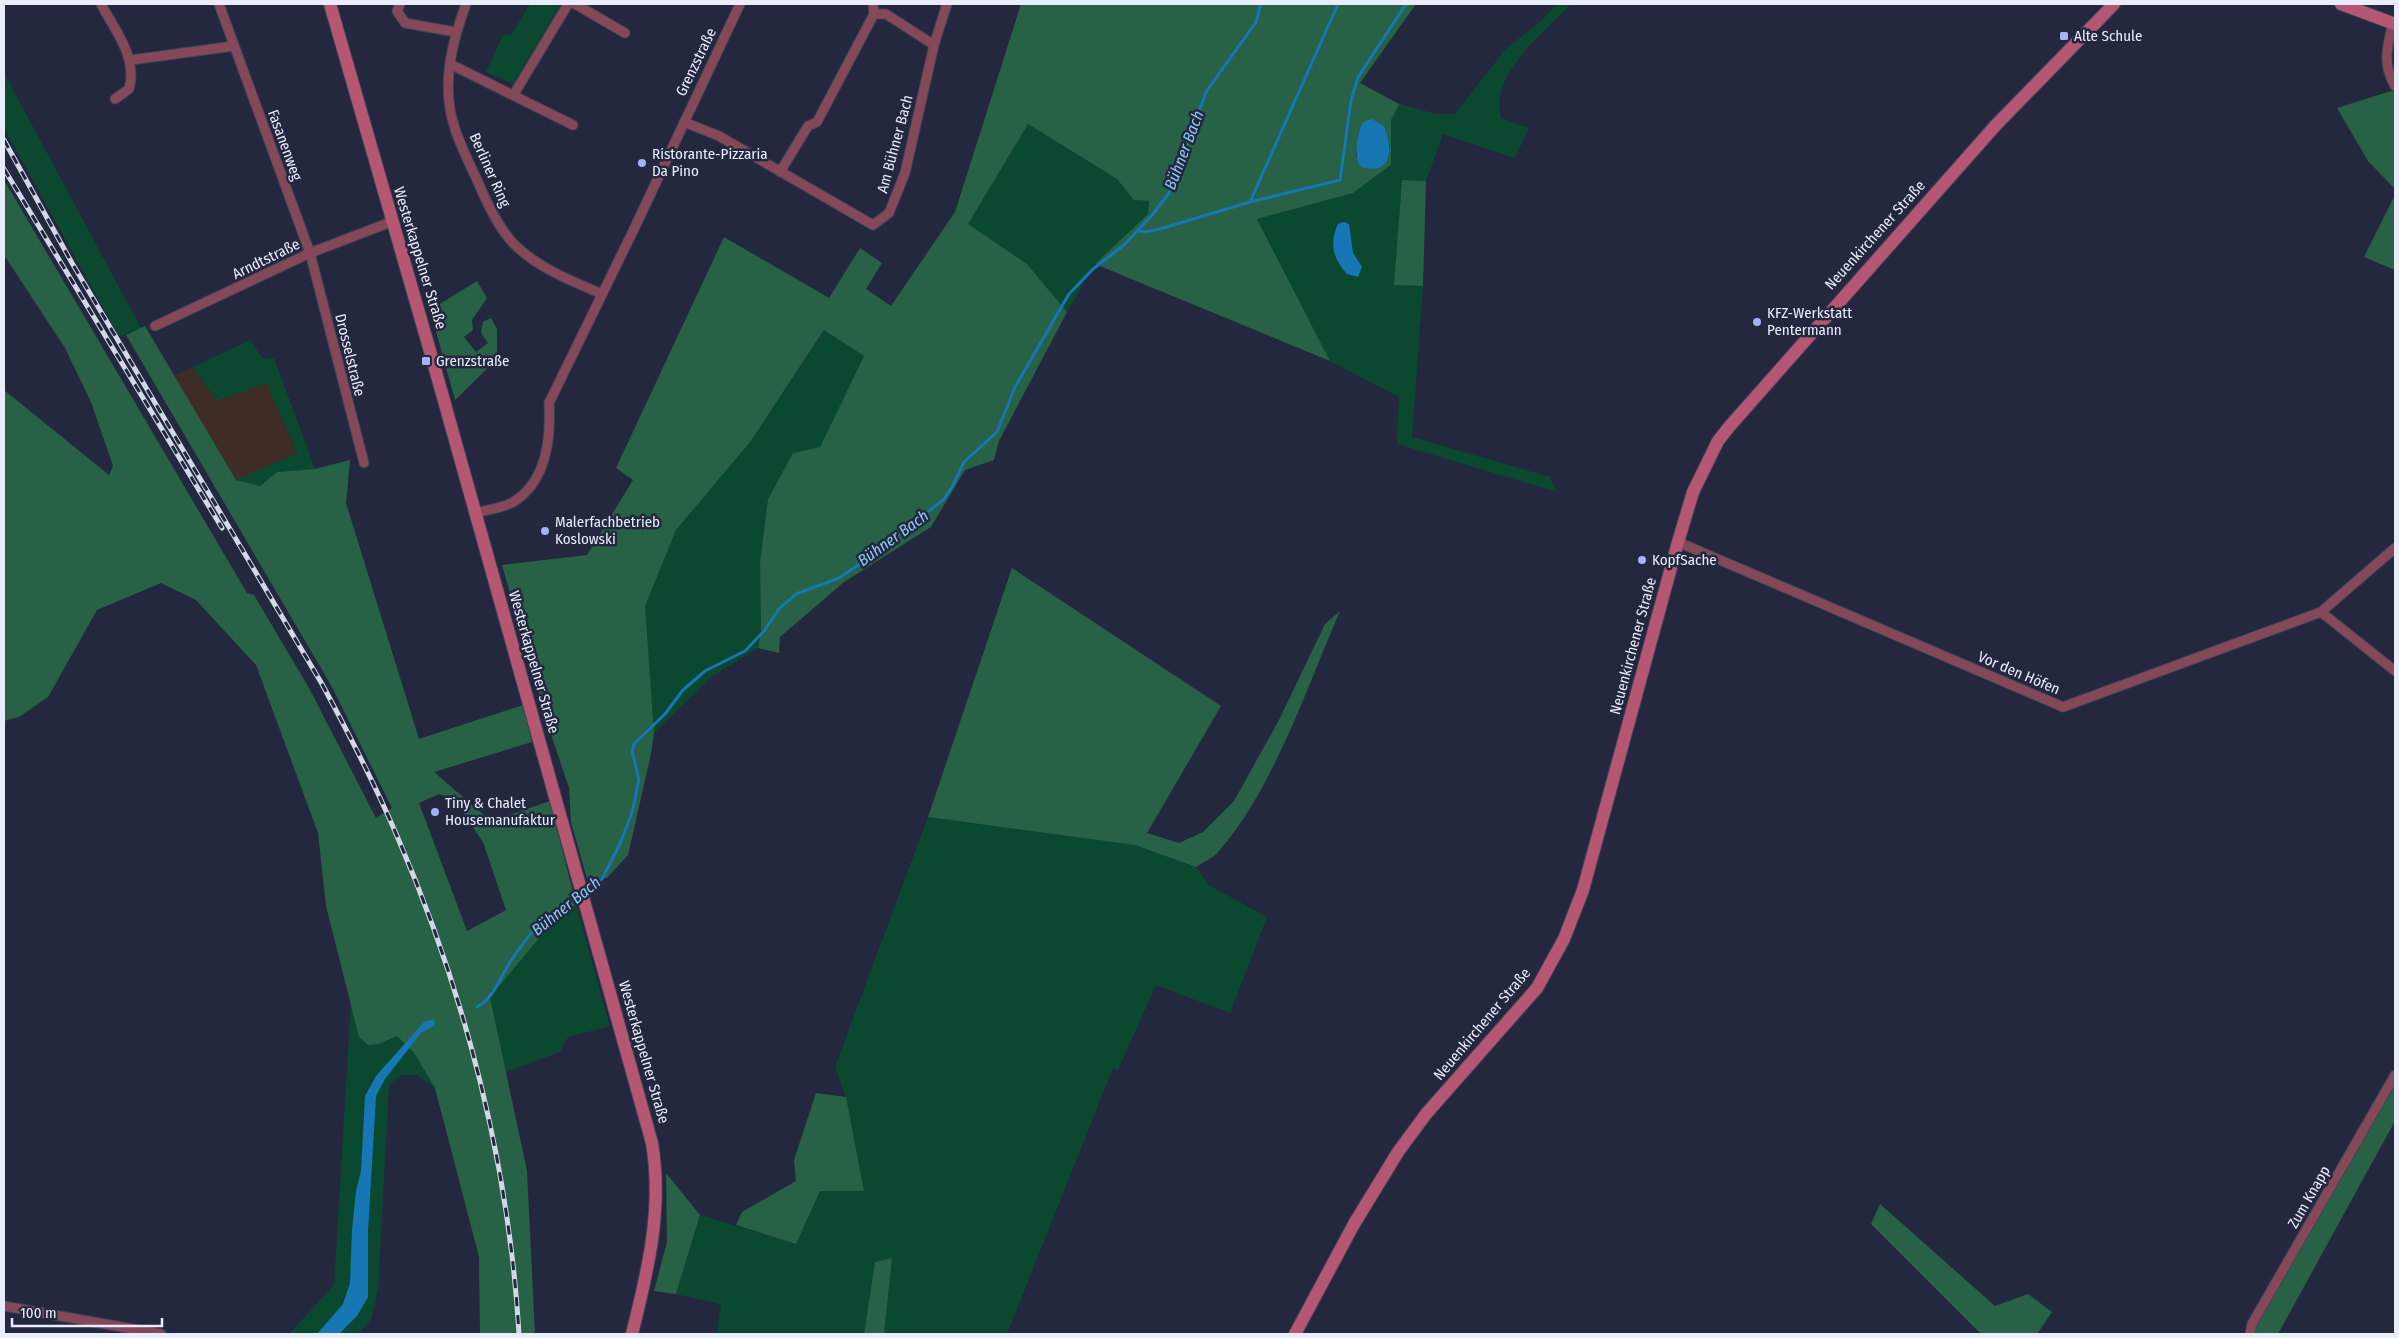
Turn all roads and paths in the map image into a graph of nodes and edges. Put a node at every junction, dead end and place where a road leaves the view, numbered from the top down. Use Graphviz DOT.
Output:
graph roads {
  1 [pos="101,4"];
  2 [pos="218,4"];
  3 [pos="330,4"];
  4 [pos="400,4"];
  5 [pos="466,4"];
  6 [pos="568,4"];
  7 [pos="575,4"];
  8 [pos="740,4"];
  9 [pos="874,4"];
  10 [pos="947,4"];
  11 [pos="2114,4"];
  12 [pos="2341,4"];
  13 [pos="874,14"];
  14 [pos="2394,23"];
  15 [pos="455,32"];
  16 [pos="625,33"];
  17 [pos="934,45"];
  18 [pos="234,46"];
  19 [pos="131,60"];
  20 [pos="450,64"];
  21 [pos="2395,86"];
  22 [pos="514,94"];
  23 [pos="115,99"];
  24 [pos="684,122"];
  25 [pos="573,125"];
  26 [pos="780,172"];
  27 [pos="392,222"];
  28 [pos="310,252"];
  29 [pos="602,294"];
  30 [pos="155,326"];
  31 [pos="364,464"];
  32 [pos="474,513"];
  33 [pos="1678,542"];
  34 [pos="2395,548"];
  35 [pos="2322,612"];
  36 [pos="2395,671"];
  37 [pos="2395,1075"];
  38 [pos="4,1306"];
  39 [pos="160,1334"];
  40 [pos="632,1334"];
  41 [pos="1294,1334"];
  42 [pos="2250,1334"];
  1 -- 19 [label="street"];
  2 -- 18 [label="street, Fasanenweg"];
  3 -- 27 [label="street, Westerkappelner Straße"];
  4 -- 15 [label="street"];
  5 -- 15 [label="street, Berliner Ring"];
  6 -- 22 [label="street"];
  7 -- 16 [label="street"];
  8 -- 24 [label="street, Grenzstraße"];
  9 -- 13 [label="street"];
  10 -- 17 [label="street, Am Bühner Bach"];
  11 -- 33 [label="street, Neuenkirchener Straße"];
  12 -- 14 [label="street"];
  13 -- 17 [label="street"];
  13 -- 26 [label="street"];
  14 -- 21 [label="street"];
  15 -- 20 [label="street, Berliner Ring"];
  17 -- 26 [label="street, Am Bühner Bach"];
  18 -- 19 [label="street"];
  18 -- 28 [label="street, Fasanenweg"];
  19 -- 23 [label="street"];
  20 -- 22 [label="street"];
  20 -- 29 [label="street, Berliner Ring"];
  22 -- 25 [label="street"];
  24 -- 26 [label="street, Am Bühner Bach"];
  24 -- 29 [label="street, Grenzstraße"];
  27 -- 28 [label="street, Arndtstraße"];
  27 -- 32 [label="street, Westerkappelner Straße"];
  28 -- 30 [label="street, Arndtstraße"];
  28 -- 31 [label="street, Drosselstraße"];
  29 -- 32 [label="street, Grenzstraße"];
  32 -- 40 [label="street, Westerkappelner Straße"];
  33 -- 35 [label="street, Vor den Höfen"];
  33 -- 41 [label="street, Neuenkirchener Straße"];
  34 -- 35 [label="street, Vor den Höfen"];
  35 -- 36 [label="street"];
  37 -- 42 [label="street, Zum Knapp"];
  38 -- 39 [label="street"];
}
